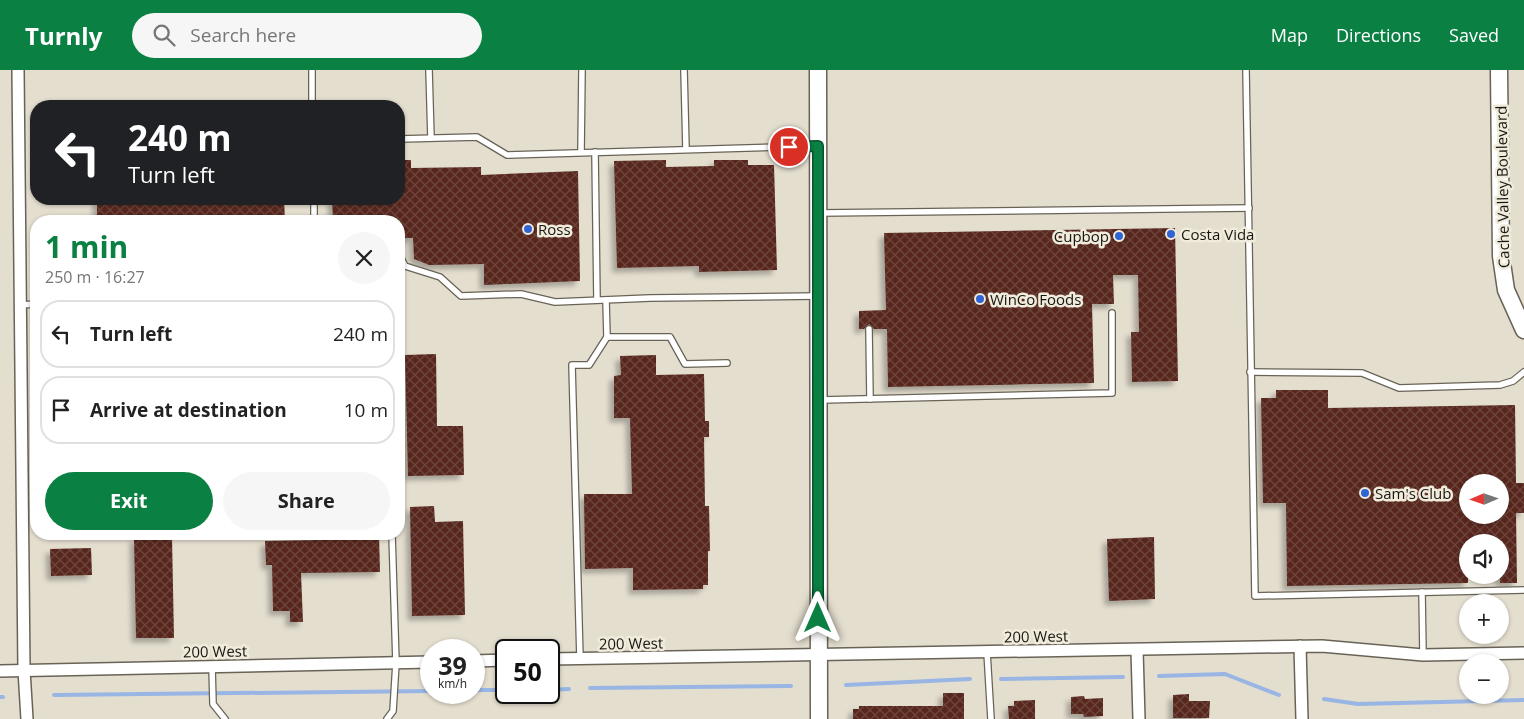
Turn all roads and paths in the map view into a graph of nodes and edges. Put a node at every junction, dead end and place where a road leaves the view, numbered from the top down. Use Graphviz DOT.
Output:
graph roads {
  1 [pos="18,70"];
  2 [pos="312,70"];
  3 [pos="429,70"];
  4 [pos="582,70"];
  5 [pos="684,70"];
  6 [pos="818,70"];
  7 [pos="1246,70"];
  8 [pos="1499,70"];
  9 [pos="312,100"];
  10 [pos="431,138"];
  11 [pos="405,139"];
  12 [pos="818,146"];
  13 [pos="686,149"];
  14 [pos="582,152"];
  15 [pos="594,152"];
  16 [pos="1249,208"];
  17 [pos="818,212"];
  18 [pos="405,266"];
  19 [pos="818,296"];
  20 [pos="597,300"];
  21 [pos="606,300"];
  22 [pos="30,304"];
  23 [pos="20,305"];
  24 [pos="1112,313"];
  25 [pos="869,329"];
  26 [pos="1524,330"];
  27 [pos="607,337"];
  28 [pos="726,363"];
  29 [pos="1250,372"];
  30 [pos="1524,372"];
  31 [pos="870,399"];
  32 [pos="818,400"];
  33 [pos="392,540"];
  34 [pos="1524,590"];
  35 [pos="1422,592"];
  36 [pos="1300,646"];
  37 [pos="1137,650"];
  38 [pos="987,652"];
  39 [pos="1524,653"];
  40 [pos="818,654"];
  41 [pos="1423,655"];
  42 [pos="580,659"];
  43 [pos="560,660"];
  44 [pos="420,662"];
  45 [pos="396,663"];
  46 [pos="212,666"];
  47 [pos="0,670"];
  48 [pos="24,670"];
  49 [pos="27,719"];
  50 [pos="225,719"];
  51 [pos="387,719"];
  52 [pos="819,719"];
  53 [pos="991,719"];
  54 [pos="1138,719"];
  55 [pos="1302,719"];
  1 -- 23 [label="street"];
  2 -- 9 [label="lane"];
  3 -- 10 [label="lane"];
  4 -- 14 [label="lane"];
  5 -- 13 [label="lane"];
  6 -- 12 [label="main road"];
  7 -- 16 [label="lane"];
  8 -- 26 [label="main road, Cache Valley Boulevard"];
  10 -- 11 [label="lane"];
  10 -- 14 [label="lane"];
  12 -- 13 [label="lane"];
  12 -- 17 [label="main road"];
  13 -- 15 [label="lane"];
  14 -- 15 [label="lane"];
  15 -- 20 [label="lane"];
  16 -- 17 [label="lane"];
  16 -- 29 [label="lane"];
  17 -- 19 [label="main road"];
  18 -- 20 [label="lane"];
  19 -- 21 [label="lane"];
  19 -- 32 [label="main road"];
  20 -- 21 [label="lane"];
  21 -- 27 [label="lane"];
  22 -- 23 [label="lane"];
  23 -- 48 [label="street"];
  24 -- 31 [label="lane"];
  25 -- 31 [label="lane"];
  27 -- 28 [label="lane"];
  27 -- 42 [label="lane"];
  29 -- 30 [label="lane"];
  29 -- 35 [label="lane"];
  31 -- 32 [label="lane"];
  32 -- 40 [label="main road"];
  33 -- 45 [label="lane"];
  34 -- 35 [label="lane"];
  35 -- 41 [label="lane"];
  36 -- 37 [label="street, 200 West"];
  36 -- 41 [label="street, 200 West"];
  36 -- 55 [label="street"];
  37 -- 38 [label="street, 200 West"];
  37 -- 54 [label="street"];
  38 -- 40 [label="street, 200 West"];
  38 -- 53 [label="lane"];
  39 -- 41 [label="street, 200 West"];
  40 -- 42 [label="street, 200 West"];
  40 -- 52 [label="main road"];
  42 -- 43 [label="street, 200 West"];
  44 -- 45 [label="street, 200 West"];
  45 -- 46 [label="street, 200 West"];
  45 -- 51 [label="lane"];
  46 -- 48 [label="street, 200 West"];
  46 -- 50 [label="lane"];
  47 -- 48 [label="street, 200 West"];
  48 -- 49 [label="street"];
}
